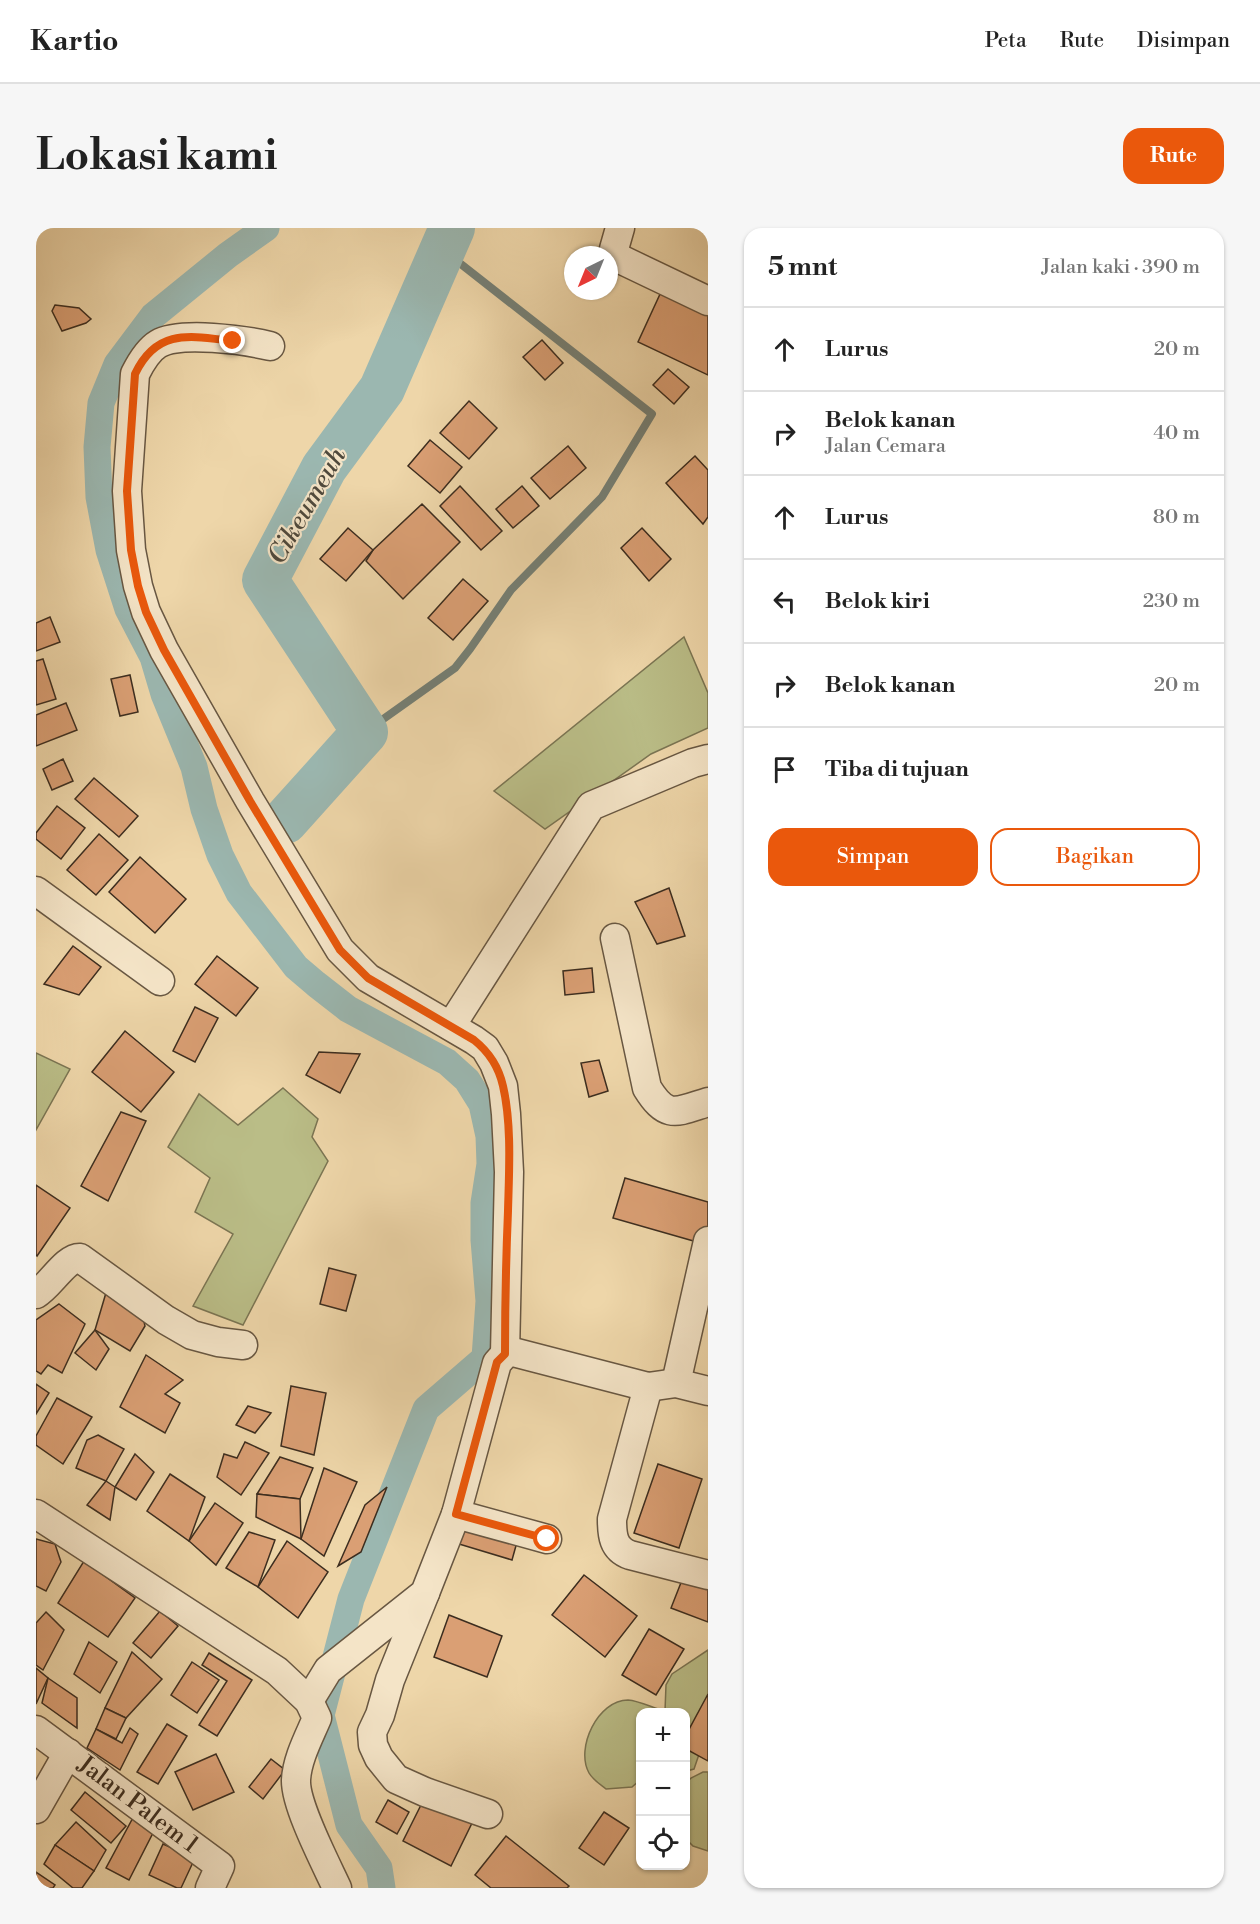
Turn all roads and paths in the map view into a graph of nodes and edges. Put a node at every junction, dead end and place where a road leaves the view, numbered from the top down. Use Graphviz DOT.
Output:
graph roads {
  1 [pos="620,228"];
  2 [pos="708,302"];
  3 [pos="270,346"];
  4 [pos="708,759"];
  5 [pos="36,891"];
  6 [pos="615,938"];
  7 [pos="160,981"];
  8 [pos="451,1026"];
  9 [pos="708,1102"];
  10 [pos="708,1241"];
  11 [pos="36,1294"];
  12 [pos="243,1345"];
  13 [pos="505,1354"];
  14 [pos="676,1383"];
  15 [pos="648,1387"];
  16 [pos="708,1391"];
  17 [pos="456,1514"];
  18 [pos="36,1515"];
  19 [pos="547,1539"];
  20 [pos="708,1575"];
  21 [pos="425,1593"];
  22 [pos="309,1701"];
  23 [pos="36,1730"];
  24 [pos="68,1753"];
  25 [pos="36,1809"];
  26 [pos="488,1814"];
  27 [pos="210,1888"];
  28 [pos="337,1888"];
  1 -- 2 [label="street"];
  3 -- 8 [label="street"];
  4 -- 8 [label="street"];
  5 -- 7 [label="street"];
  6 -- 9 [label="street"];
  8 -- 13 [label="street"];
  10 -- 14 [label="street"];
  11 -- 12 [label="street"];
  13 -- 15 [label="street"];
  13 -- 17 [label="street"];
  14 -- 15 [label="street"];
  14 -- 16 [label="street"];
  15 -- 20 [label="street"];
  17 -- 19 [label="street"];
  17 -- 21 [label="street"];
  18 -- 22 [label="street"];
  21 -- 22 [label="street"];
  21 -- 26 [label="street"];
  22 -- 28 [label="street"];
  23 -- 24 [label="street, Jalan Palem 1"];
  24 -- 25 [label="street"];
  24 -- 27 [label="street, Jalan Palem 1"];
}
